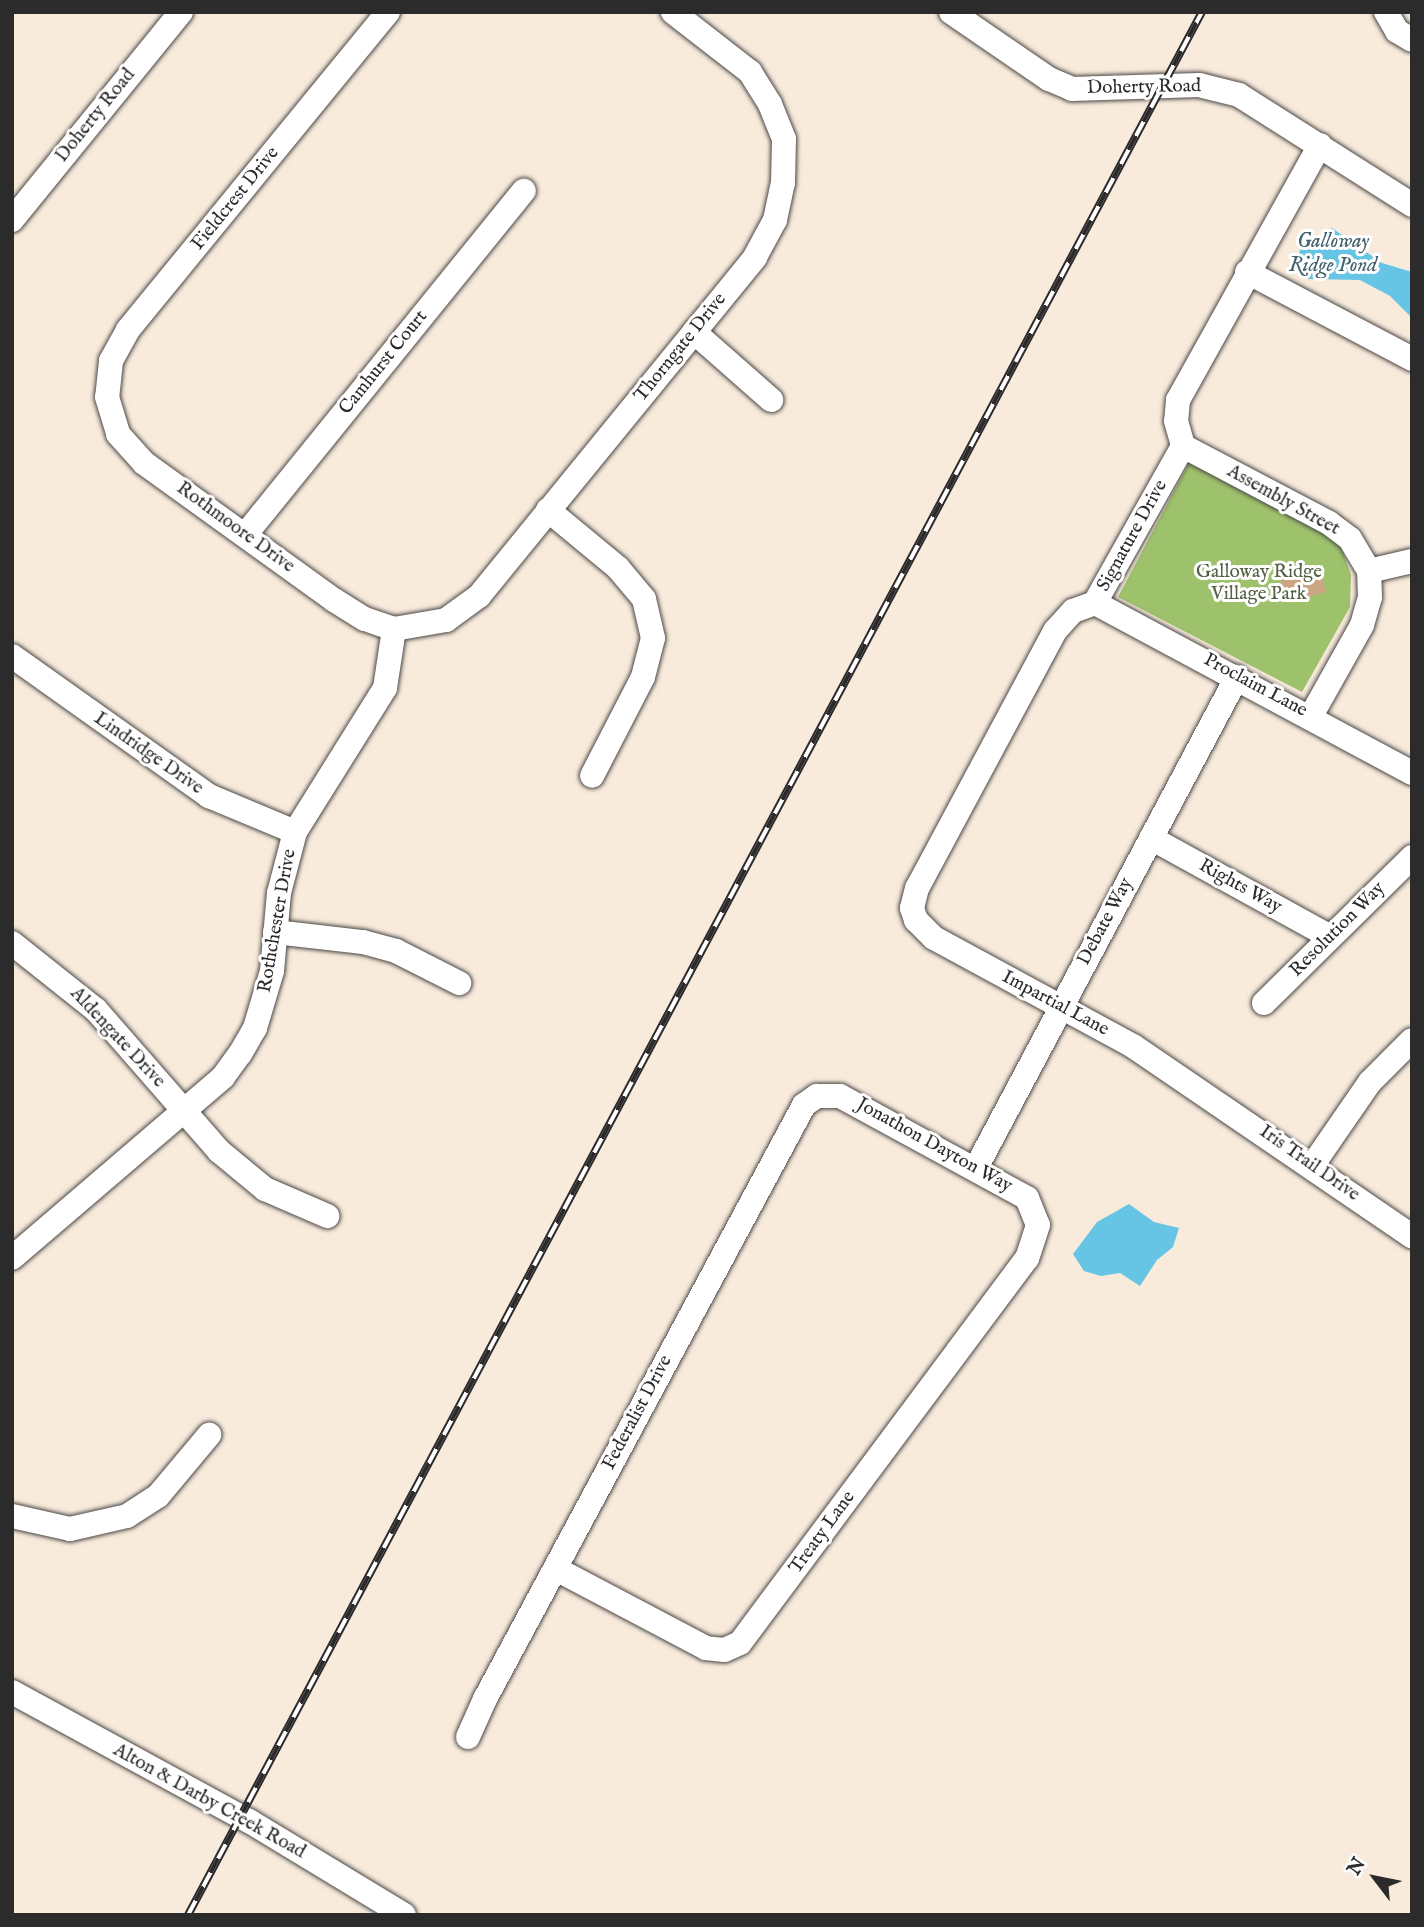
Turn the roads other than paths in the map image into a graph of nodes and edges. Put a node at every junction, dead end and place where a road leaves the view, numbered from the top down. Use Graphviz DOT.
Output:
graph roads {
  1 [pos="181,12"];
  2 [pos="388,12"];
  3 [pos="673,12"];
  4 [pos="951,12"];
  5 [pos="1386,14"];
  6 [pos="1412,40"];
  7 [pos="1320,145"];
  8 [pos="524,191"];
  9 [pos="1412,205"];
  10 [pos="12,220"];
  11 [pos="1247,272"];
  12 [pos="694,332"];
  13 [pos="1412,359"];
  14 [pos="107,397"];
  15 [pos="771,400"];
  16 [pos="1183,446"];
  17 [pos="548,510"];
  18 [pos="245,535"];
  19 [pos="1412,561"];
  20 [pos="1369,571"];
  21 [pos="1095,603"];
  22 [pos="394,629"];
  23 [pos="12,656"];
  24 [pos="1237,677"];
  25 [pos="1311,716"];
  26 [pos="1412,773"];
  27 [pos="592,776"];
  28 [pos="295,832"];
  29 [pos="1151,838"];
  30 [pos="1412,857"];
  31 [pos="912,908"];
  32 [pos="275,932"];
  33 [pos="1330,937"];
  34 [pos="12,943"];
  35 [pos="459,983"];
  36 [pos="1264,1003"];
  37 [pos="1063,1006"];
  38 [pos="1412,1040"];
  39 [pos="1207,1093"];
  40 [pos="817,1096"];
  41 [pos="184,1110"];
  42 [pos="1312,1166"];
  43 [pos="976,1168"];
  44 [pos="327,1216"];
  45 [pos="1412,1236"];
  46 [pos="12,1258"];
  47 [pos="1027,1258"];
  48 [pos="209,1435"];
  49 [pos="12,1516"];
  50 [pos="556,1569"];
  51 [pos="12,1692"];
  52 [pos="468,1737"];
  53 [pos="404,1915"];
  1 -- 10 [label="street, Doherty Road"];
  2 -- 14 [label="street, Fieldcrest Drive"];
  3 -- 12 [label="street, Thorngate Drive"];
  4 -- 7 [label="street, Doherty Road"];
  5 -- 6 [label="street"];
  7 -- 9 [label="street, Doherty Road"];
  7 -- 11 [label="street"];
  8 -- 18 [label="street, Camhurst Court"];
  11 -- 13 [label="street"];
  11 -- 16 [label="street"];
  12 -- 15 [label="street"];
  12 -- 17 [label="street, Thorngate Drive"];
  14 -- 18 [label="street, Rothmoore Drive"];
  16 -- 20 [label="street, Assembly Street"];
  16 -- 21 [label="street, Signature Drive"];
  17 -- 22 [label="street, Thorngate Drive"];
  17 -- 27 [label="street"];
  18 -- 22 [label="street, Rothmoore Drive"];
  19 -- 20 [label="street"];
  20 -- 25 [label="street"];
  21 -- 24 [label="street, Proclaim Lane"];
  21 -- 31 [label="street, Signature Drive"];
  22 -- 28 [label="street, Rothchester Drive"];
  23 -- 28 [label="street, Lindridge Drive"];
  24 -- 25 [label="street, Proclaim Lane"];
  24 -- 29 [label="street, Debate Way"];
  25 -- 26 [label="street, Proclaim Lane"];
  28 -- 32 [label="street, Rothchester Drive"];
  29 -- 33 [label="street, Rights Way"];
  29 -- 37 [label="street, Debate Way"];
  30 -- 33 [label="street, Resolution Way"];
  31 -- 37 [label="street, Impartial Lane"];
  32 -- 35 [label="street"];
  32 -- 41 [label="street, Rothchester Drive"];
  33 -- 36 [label="street, Resolution Way"];
  34 -- 41 [label="street, Aldengate Drive"];
  37 -- 39 [label="street, Impartial Lane"];
  37 -- 43 [label="street, Debate Way"];
  38 -- 42 [label="street"];
  39 -- 42 [label="street, Iris Trail Drive"];
  40 -- 43 [label="street, Jonathon Dayton Way"];
  40 -- 50 [label="street, Federalist Drive"];
  41 -- 44 [label="street, Aldengate Drive"];
  41 -- 46 [label="street, Rothchester Drive"];
  42 -- 45 [label="street, Iris Trail Drive"];
  43 -- 47 [label="street, Jonathon Dayton Way"];
  47 -- 50 [label="street, Treaty Lane"];
  48 -- 49 [label="street"];
  50 -- 52 [label="street, Federalist Drive"];
  51 -- 53 [label="street, Alton & Darby Creek Road"];
}
